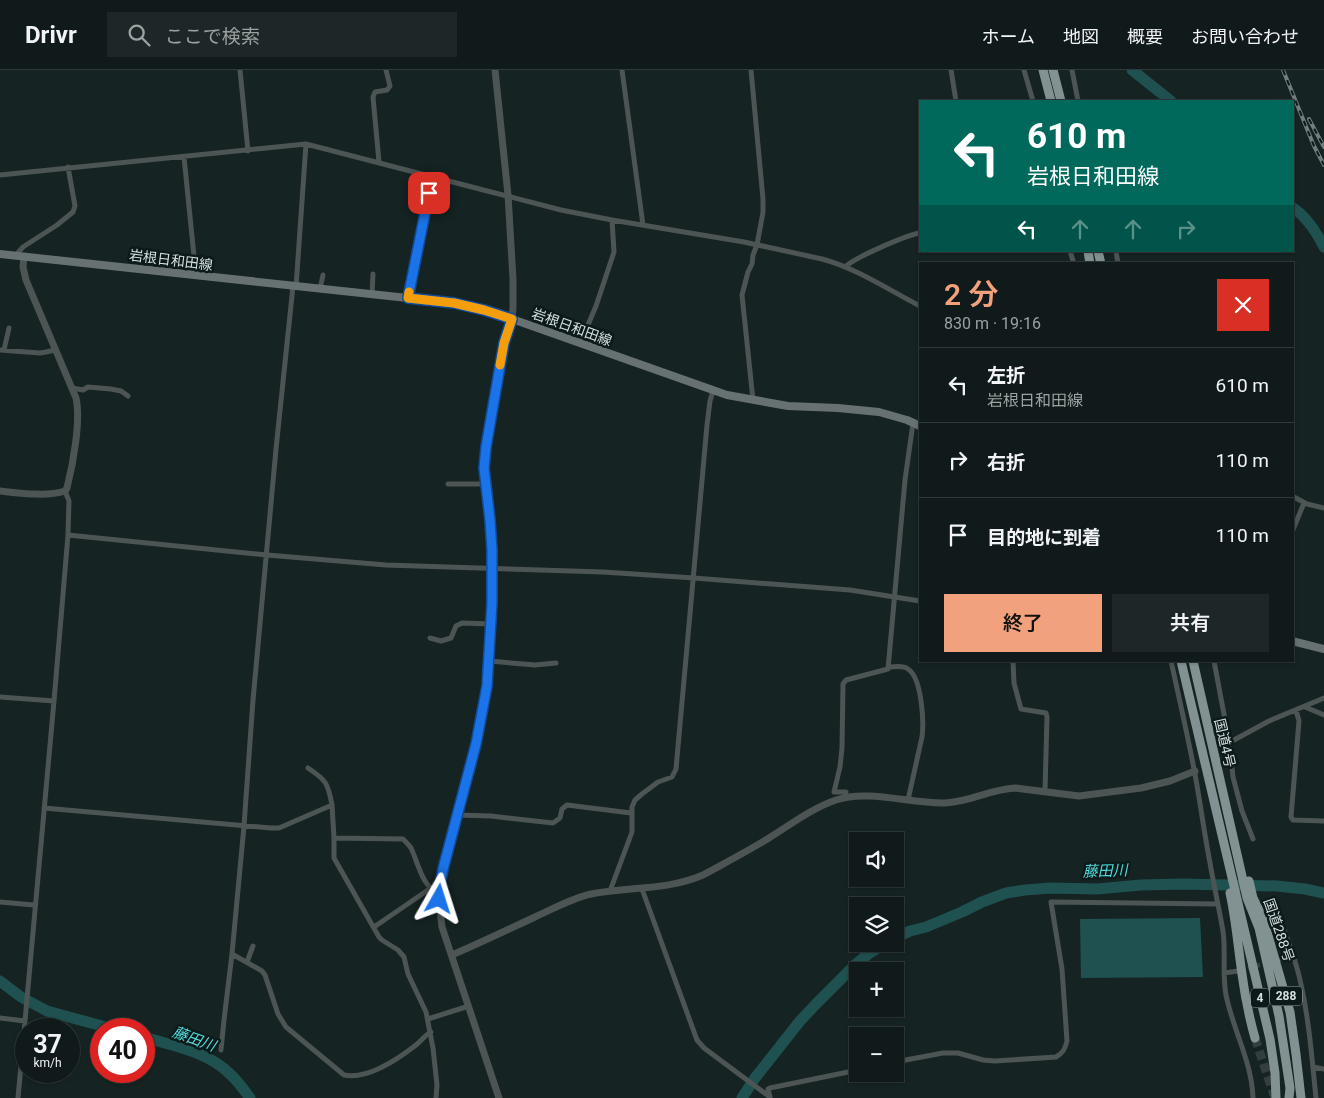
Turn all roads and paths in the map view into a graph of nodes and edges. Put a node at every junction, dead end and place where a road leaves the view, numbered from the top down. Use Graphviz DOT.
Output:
graph roads {
  1 [pos="240,70"];
  2 [pos="386,70"];
  3 [pos="495,70"];
  4 [pos="622,70"];
  5 [pos="751,70"];
  6 [pos="951,70"];
  7 [pos="1024,70"];
  8 [pos="1043,70"];
  9 [pos="1053,70"];
  10 [pos="1072,70"];
  11 [pos="956,100"];
  12 [pos="1033,100"];
  13 [pos="1051,100"];
  14 [pos="1061,100"];
  15 [pos="1078,100"];
  16 [pos="306,144"];
  17 [pos="248,151"];
  18 [pos="184,157"];
  19 [pos="379,162"];
  20 [pos="68,167"];
  21 [pos="0,175"];
  22 [pos="431,176"];
  23 [pos="508,195"];
  24 [pos="612,220"];
  25 [pos="643,225"];
  26 [pos="919,233"];
  27 [pos="758,245"];
  28 [pos="0,254"];
  29 [pos="20,256"];
  30 [pos="845,267"];
  31 [pos="373,274"];
  32 [pos="323,275"];
  33 [pos="196,276"];
  34 [pos="294,287"];
  35 [pos="320,289"];
  36 [pos="372,295"];
  37 [pos="408,298"];
  38 [pos="919,305"];
  39 [pos="512,319"];
  40 [pos="9,328"];
  41 [pos="580,344"];
  42 [pos="2,350"];
  43 [pos="55,350"];
  44 [pos="72,388"];
  45 [pos="713,391"];
  46 [pos="128,396"];
  47 [pos="753,400"];
  48 [pos="916,425"];
  49 [pos="448,484"];
  50 [pos="485,484"];
  51 [pos="0,491"];
  52 [pos="66,491"];
  53 [pos="1294,497"];
  54 [pos="1304,503"];
  55 [pos="1324,508"];
  56 [pos="1294,527"];
  57 [pos="68,536"];
  58 [pos="267,555"];
  59 [pos="492,569"];
  60 [pos="694,578"];
  61 [pos="895,597"];
  62 [pos="919,601"];
  63 [pos="491,624"];
  64 [pos="430,638"];
  65 [pos="1294,642"];
  66 [pos="1324,649"];
  67 [pos="489,661"];
  68 [pos="1014,662"];
  69 [pos="1171,662"];
  70 [pos="1181,662"];
  71 [pos="1193,662"];
  72 [pos="1214,662"];
  73 [pos="556,663"];
  74 [pos="889,667"];
  75 [pos="0,696"];
  76 [pos="1324,698"];
  77 [pos="54,700"];
  78 [pos="1305,707"];
  79 [pos="1296,710"];
  80 [pos="1324,715"];
  81 [pos="1229,740"];
  82 [pos="308,768"];
  83 [pos="1195,771"];
  84 [pos="1045,792"];
  85 [pos="844,798"];
  86 [pos="908,800"];
  87 [pos="332,805"];
  88 [pos="44,808"];
  89 [pos="631,812"];
  90 [pos="457,815"];
  91 [pos="1324,821"];
  92 [pos="244,826"];
  93 [pos="1231,831"];
  94 [pos="334,838"];
  95 [pos="1253,839"];
  96 [pos="431,888"];
  97 [pos="642,889"];
  98 [pos="610,891"];
  99 [pos="439,893"];
  100 [pos="1250,898"];
  101 [pos="1234,899"];
  102 [pos="1218,901"];
  103 [pos="0,902"];
  104 [pos="34,905"];
  105 [pos="1278,914"];
  106 [pos="374,927"];
  107 [pos="253,946"];
  108 [pos="232,954"];
  109 [pos="452,956"];
  110 [pos="1280,959"];
  111 [pos="1295,960"];
  112 [pos="247,962"];
  113 [pos="1238,971"];
  114 [pos="1224,973"];
  115 [pos="469,1006"];
  116 [pos="0,1018"];
  117 [pos="15,1018"];
  118 [pos="25,1018"];
  119 [pos="428,1019"];
  120 [pos="431,1032"];
  121 [pos="1255,1038"];
  122 [pos="222,1050"];
  123 [pos="904,1060"];
  124 [pos="1313,1067"];
  125 [pos="1324,1069"];
  126 [pos="849,1072"];
  127 [pos="19,1083"];
  128 [pos="18,1098"];
  129 [pos="436,1098"];
  130 [pos="499,1098"];
  131 [pos="770,1098"];
  132 [pos="1253,1098"];
  133 [pos="1276,1098"];
  134 [pos="1289,1098"];
  135 [pos="1301,1098"];
  136 [pos="1316,1098"];
  1 -- 17 [label="street"];
  2 -- 19 [label="street"];
  3 -- 23 [label="street"];
  4 -- 25 [label="street"];
  5 -- 27 [label="street"];
  6 -- 11 [label="street"];
  7 -- 12 [label="street"];
  8 -- 13 [label="highway"];
  9 -- 14 [label="highway"];
  10 -- 15 [label="street"];
  16 -- 17 [label="street"];
  16 -- 19 [label="street"];
  16 -- 34 [label="street"];
  17 -- 18 [label="street"];
  18 -- 20 [label="street"];
  18 -- 33 [label="street"];
  19 -- 22 [label="street"];
  20 -- 21 [label="street"];
  20 -- 29 [label="street"];
  22 -- 23 [label="street"];
  22 -- 37 [label="street"];
  23 -- 24 [label="street"];
  23 -- 39 [label="street"];
  24 -- 25 [label="street"];
  24 -- 41 [label="street"];
  25 -- 27 [label="street"];
  26 -- 30 [label="street"];
  27 -- 30 [label="street"];
  27 -- 47 [label="street"];
  28 -- 29 [label="main road, 岩根日和田線"];
  29 -- 33 [label="main road, 岩根日和田線"];
  29 -- 43 [label="street"];
  30 -- 38 [label="street"];
  31 -- 36 [label="street"];
  32 -- 35 [label="street"];
  33 -- 34 [label="main road, 岩根日和田線"];
  34 -- 35 [label="main road, 岩根日和田線"];
  34 -- 58 [label="street"];
  35 -- 36 [label="main road, 岩根日和田線"];
  36 -- 37 [label="main road, 岩根日和田線"];
  37 -- 39 [label="main road, 岩根日和田線"];
  39 -- 41 [label="main road, 岩根日和田線"];
  39 -- 50 [label="street"];
  40 -- 42 [label="street"];
  41 -- 45 [label="main road, 岩根日和田線"];
  42 -- 43 [label="street"];
  43 -- 44 [label="street"];
  44 -- 46 [label="street"];
  44 -- 52 [label="street"];
  45 -- 47 [label="main road, 岩根日和田線"];
  45 -- 60 [label="street"];
  47 -- 48 [label="main road, 岩根日和田線"];
  48 -- 61 [label="street"];
  49 -- 50 [label="street"];
  50 -- 59 [label="street"];
  51 -- 52 [label="street"];
  52 -- 57 [label="street"];
  53 -- 54 [label="street"];
  54 -- 55 [label="street"];
  54 -- 56 [label="street"];
  57 -- 58 [label="street"];
  57 -- 77 [label="street"];
  58 -- 59 [label="street"];
  58 -- 92 [label="street"];
  59 -- 60 [label="street"];
  59 -- 63 [label="street"];
  60 -- 61 [label="street"];
  60 -- 89 [label="street"];
  61 -- 62 [label="street"];
  61 -- 74 [label="street"];
  63 -- 64 [label="street"];
  63 -- 67 [label="street"];
  65 -- 66 [label="main road"];
  67 -- 73 [label="street"];
  67 -- 90 [label="street"];
  68 -- 84 [label="street"];
  69 -- 83 [label="street"];
  70 -- 101 [label="highway, 国道4号"];
  71 -- 93 [label="highway, 国道4号"];
  72 -- 81 [label="street"];
  74 -- 85 [label="street"];
  74 -- 86 [label="street"];
  75 -- 77 [label="street"];
  76 -- 78 [label="street"];
  77 -- 88 [label="street"];
  78 -- 79 [label="street"];
  78 -- 80 [label="street"];
  79 -- 81 [label="street"];
  79 -- 91 [label="street"];
  81 -- 95 [label="street"];
  82 -- 87 [label="street"];
  83 -- 84 [label="street"];
  83 -- 102 [label="street"];
  84 -- 86 [label="street"];
  85 -- 86 [label="street"];
  85 -- 97 [label="street"];
  87 -- 92 [label="street"];
  87 -- 94 [label="street"];
  88 -- 92 [label="street"];
  88 -- 104 [label="street"];
  89 -- 90 [label="street"];
  89 -- 98 [label="street"];
  90 -- 99 [label="street"];
  92 -- 108 [label="street"];
  93 -- 100 [label="highway, 国道288号 / 288"];
  94 -- 96 [label="street"];
  94 -- 106 [label="street"];
  96 -- 99 [label="street"];
  96 -- 106 [label="street"];
  97 -- 98 [label="street"];
  97 -- 131 [label="street"];
  98 -- 109 [label="street"];
  99 -- 109 [label="street"];
  100 -- 134 [label="highway, 4"];
  100 -- 135 [label="highway, 国道288号 / 288"];
  101 -- 121 [label="highway"];
  101 -- 133 [label="highway, 4"];
  102 -- 114 [label="street"];
  102 -- 123 [label="street"];
  103 -- 104 [label="street"];
  104 -- 118 [label="street"];
  105 -- 111 [label="street"];
  106 -- 119 [label="street"];
  107 -- 112 [label="street"];
  108 -- 112 [label="street"];
  108 -- 122 [label="street"];
  109 -- 115 [label="street"];
  110 -- 111 [label="street"];
  111 -- 124 [label="street"];
  112 -- 120 [label="street"];
  113 -- 114 [label="street"];
  114 -- 132 [label="street"];
  115 -- 119 [label="street"];
  115 -- 130 [label="street"];
  116 -- 117 [label="street"];
  119 -- 120 [label="street"];
  120 -- 129 [label="street"];
  124 -- 125 [label="street"];
  124 -- 136 [label="street"];
  126 -- 131 [label="street"];
  127 -- 128 [label="street"];
}
